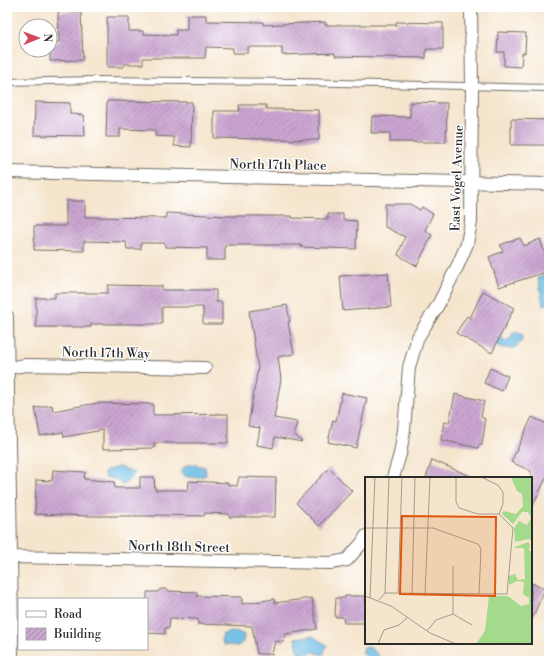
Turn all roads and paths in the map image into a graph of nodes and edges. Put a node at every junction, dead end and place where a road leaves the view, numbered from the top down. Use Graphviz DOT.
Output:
graph roads {
  1 [pos="471,7"];
  2 [pos="7,82"];
  3 [pos="472,87"];
  4 [pos="549,88"];
  5 [pos="7,172"];
  6 [pos="472,182"];
  7 [pos="549,184"];
  8 [pos="7,316"];
  9 [pos="7,368"];
  10 [pos="205,368"];
  11 [pos="392,477"];
  12 [pos="365,538"];
  13 [pos="11,557"];
  14 [pos="12,661"];
  1 -- 3 [label="street, East Vogel Avenue"];
  2 -- 3 [label="lane"];
  3 -- 4 [label="lane"];
  3 -- 6 [label="street, East Vogel Avenue"];
  5 -- 6 [label="street, North 17th Place"];
  6 -- 7 [label="street, North 17th Place"];
  6 -- 11 [label="street, East Vogel Avenue"];
  8 -- 9 [label="street"];
  9 -- 10 [label="street, North 17th Way"];
  9 -- 13 [label="street"];
  12 -- 13 [label="street, North 18th Street"];
  13 -- 14 [label="street"];
}
